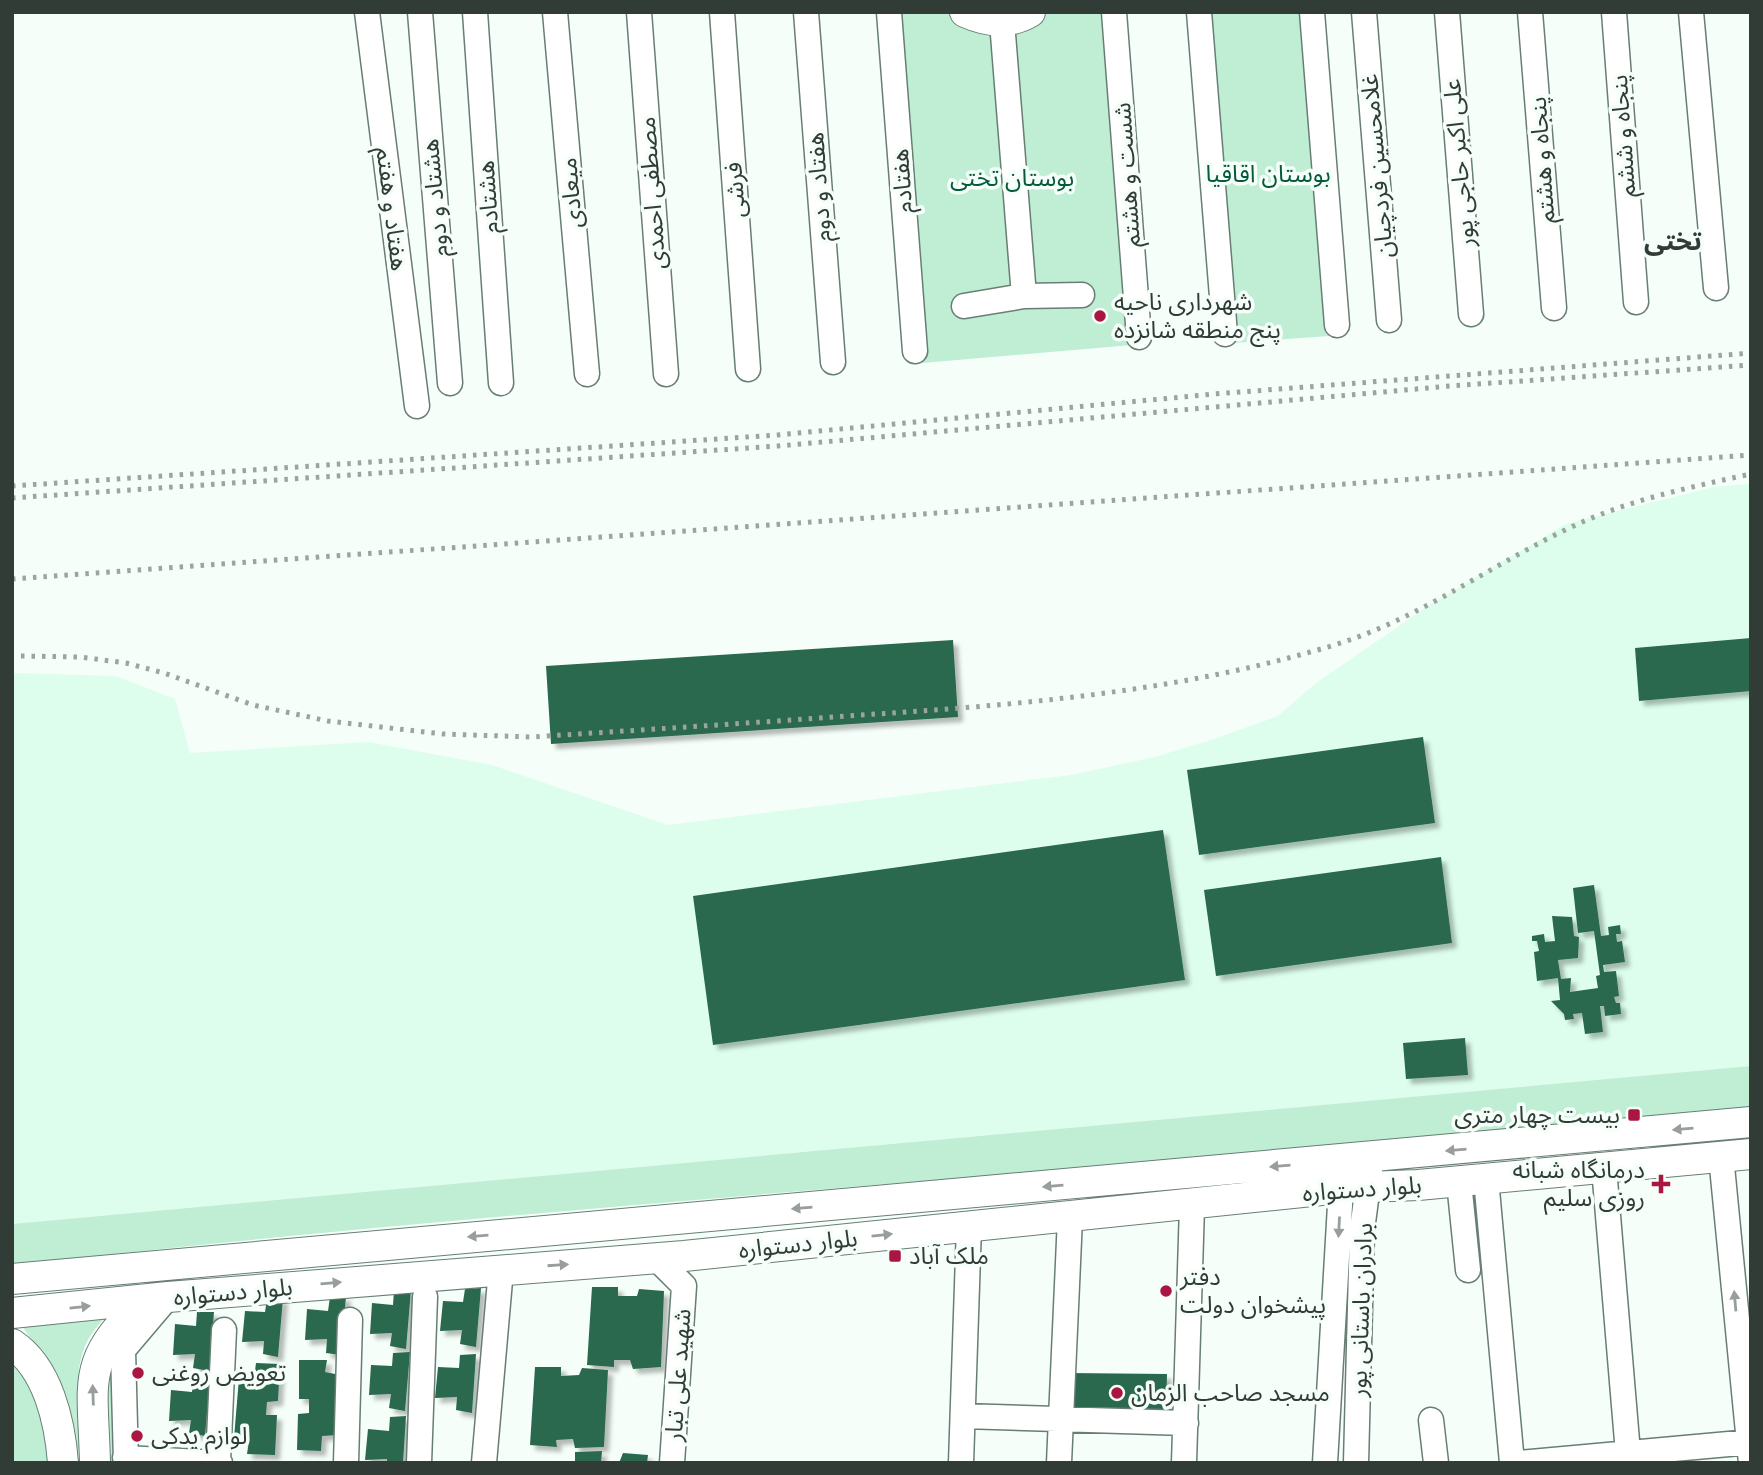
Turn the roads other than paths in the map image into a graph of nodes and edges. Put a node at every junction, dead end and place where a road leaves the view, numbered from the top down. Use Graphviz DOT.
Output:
graph roads {
  1 [pos="367,12"];
  2 [pos="420,12"];
  3 [pos="475,12"];
  4 [pos="555,12"];
  5 [pos="639,12"];
  6 [pos="722,12"];
  7 [pos="806,12"];
  8 [pos="889,12"];
  9 [pos="965,12"];
  10 [pos="1114,12"];
  11 [pos="1199,12"];
  12 [pos="1311,12"];
  13 [pos="1364,12"];
  14 [pos="1447,12"];
  15 [pos="1530,12"];
  16 [pos="1614,12"];
  17 [pos="1691,12"];
  18 [pos="1016,17"];
  19 [pos="1716,288"];
  20 [pos="1082,295"];
  21 [pos="1024,296"];
  22 [pos="1636,302"];
  23 [pos="964,306"];
  24 [pos="1554,308"];
  25 [pos="1471,314"];
  26 [pos="1389,320"];
  27 [pos="1337,325"];
  28 [pos="1225,334"];
  29 [pos="1139,337"];
  30 [pos="915,351"];
  31 [pos="833,362"];
  32 [pos="748,369"];
  33 [pos="587,374"];
  34 [pos="666,374"];
  35 [pos="450,383"];
  36 [pos="501,383"];
  37 [pos="417,406"];
  38 [pos="1751,1122"];
  39 [pos="1751,1154"];
  40 [pos="1721,1156"];
  41 [pos="1604,1167"];
  42 [pos="1357,1173"];
  43 [pos="1472,1180"];
  44 [pos="1192,1206"];
  45 [pos="1070,1217"];
  46 [pos="970,1226"];
  47 [pos="656,1258"];
  48 [pos="501,1269"];
  49 [pos="1468,1270"];
  50 [pos="12,1279"];
  51 [pos="425,1297"];
  52 [pos="156,1298"];
  53 [pos="12,1313"];
  54 [pos="349,1320"];
  55 [pos="224,1330"];
  56 [pos="12,1344"];
  57 [pos="964,1416"];
  58 [pos="1061,1419"];
  59 [pos="1431,1420"];
  60 [pos="1186,1423"];
  61 [pos="1750,1449"];
  62 [pos="1629,1453"];
  63 [pos="1684,1455"];
  64 [pos="1603,1459"];
  65 [pos="126,1460"];
  66 [pos="219,1462"];
  67 [pos="63,1463"];
  68 [pos="95,1463"];
  69 [pos="346,1463"];
  70 [pos="419,1463"];
  71 [pos="484,1463"];
  72 [pos="671,1463"];
  73 [pos="961,1463"];
  74 [pos="1059,1463"];
  75 [pos="1184,1463"];
  76 [pos="1325,1463"];
  77 [pos="1356,1463"];
  78 [pos="1436,1463"];
  79 [pos="1512,1463"];
  80 [pos="1520,1463"];
  1 -- 37 [label="street, هفتاد و هفتم"];
  2 -- 35 [label="street, هشتاد و دوم"];
  3 -- 36 [label="street, هشتادم"];
  4 -- 33 [label="street, میعادی"];
  5 -- 34 [label="street, مصطفی احمدی"];
  6 -- 32 [label="street, فرشی"];
  7 -- 31 [label="street, هفتاد و دوم"];
  8 -- 30 [label="street, هفتادم"];
  9 -- 18 [label="main road"];
  10 -- 29 [label="street, شست و هشتم"];
  11 -- 28 [label="street"];
  12 -- 27 [label="street"];
  13 -- 26 [label="street, غلامحسین فردچیان"];
  14 -- 25 [label="street, علی اکبر حاجی پور"];
  15 -- 24 [label="street, پنجاه و هشتم"];
  16 -- 22 [label="street, پنجاه و ششم"];
  17 -- 19 [label="street"];
  18 -- 21 [label="street"];
  20 -- 21 [label="street"];
  21 -- 23 [label="street"];
  38 -- 42 [label="main road, بلوار دستواره, one-way"];
  39 -- 40 [label="main road, بلوار دستواره"];
  40 -- 41 [label="main road, بلوار دستواره"];
  61 -- 40 [label="street, one-way"];
  41 -- 43 [label="main road, بلوار دستواره"];
  41 -- 62 [label="street"];
  42 -- 43 [label="main road, بلوار دستواره"];
  42 -- 44 [label="main road, بلوار دستواره"];
  42 -- 50 [label="main road, بلوار دستواره, one-way"];
  42 -- 76 [label="street, برادران باستانی پور, one-way"];
  42 -- 77 [label="street, برادران باستانی پور"];
  43 -- 49 [label="street"];
  43 -- 79 [label="street"];
  44 -- 45 [label="main road, بلوار دستواره"];
  44 -- 60 [label="street"];
  45 -- 46 [label="main road, بلوار دستواره"];
  45 -- 58 [label="street"];
  47 -- 46 [label="main road, بلوار دستواره, one-way"];
  46 -- 57 [label="street"];
  48 -- 47 [label="main road, بلوار دستواره, one-way"];
  47 -- 72 [label="street, شهید علی تبار"];
  52 -- 48 [label="main road, بلوار دستواره, one-way"];
  48 -- 71 [label="street"];
  51 -- 70 [label="street"];
  53 -- 52 [label="main road, بلوار دستواره, one-way"];
  52 -- 65 [label="street"];
  68 -- 52 [label="main road, one-way"];
  54 -- 69 [label="street"];
  55 -- 66 [label="street"];
  56 -- 67 [label="main road"];
  57 -- 58 [label="street"];
  57 -- 73 [label="street"];
  58 -- 60 [label="street"];
  58 -- 74 [label="street"];
  59 -- 78 [label="street"];
  60 -- 75 [label="street"];
  61 -- 63 [label="street"];
  62 -- 63 [label="street"];
  62 -- 64 [label="street"];
  64 -- 80 [label="street"];
  65 -- 66 [label="street"];
}
